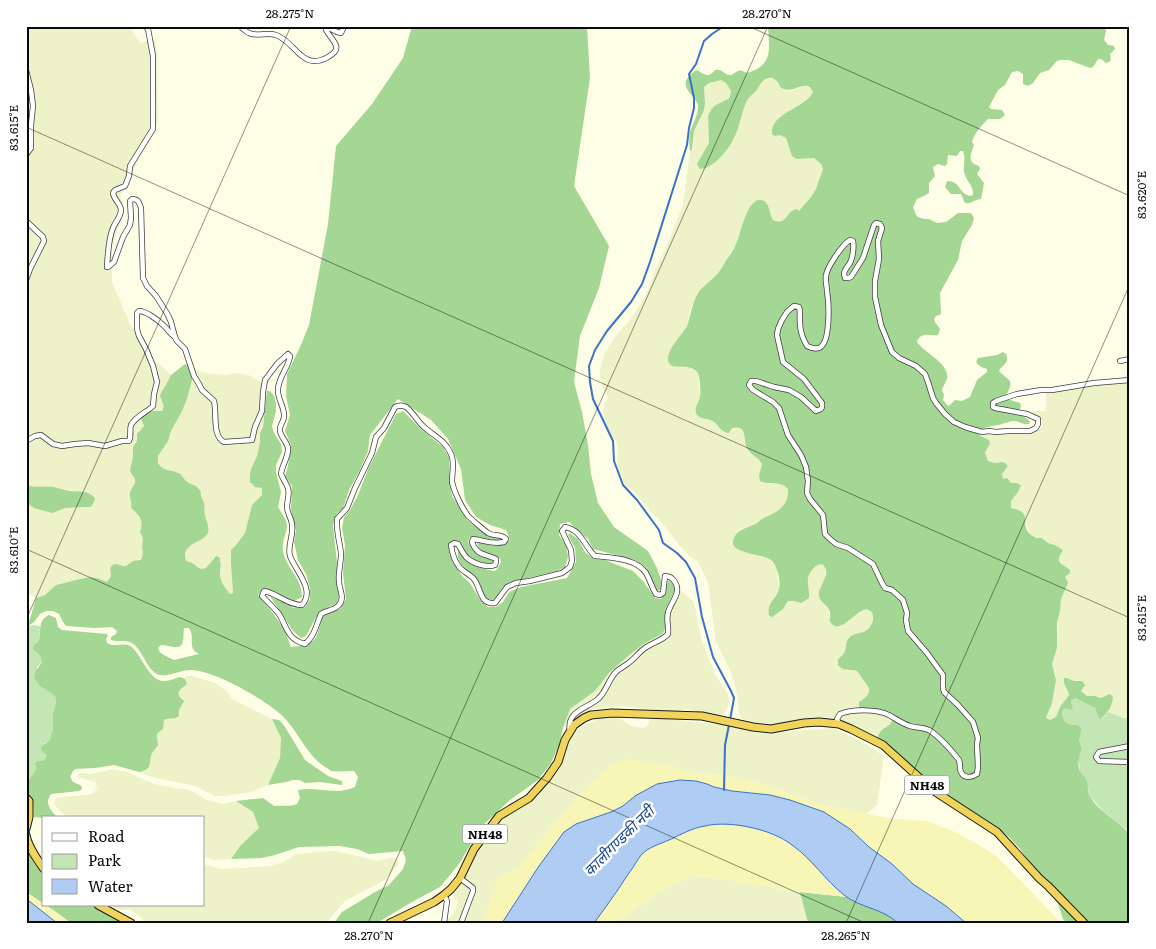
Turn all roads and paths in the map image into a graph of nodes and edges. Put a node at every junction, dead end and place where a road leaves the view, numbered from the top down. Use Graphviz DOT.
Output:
graph roads {
  1 [pos="145,26"];
  2 [pos="240,26"];
  3 [pos="341,26"];
  4 [pos="26,70"];
  5 [pos="26,155"];
  6 [pos="26,221"];
  7 [pos="26,280"];
  8 [pos="175,337"];
  9 [pos="1130,359"];
  10 [pos="1120,361"];
  11 [pos="1130,380"];
  12 [pos="26,441"];
  13 [pos="839,724"];
  14 [pos="570,733"];
  15 [pos="1130,746"];
  16 [pos="1130,762"];
  17 [pos="26,798"];
  18 [pos="26,829"];
  19 [pos="26,835"];
  20 [pos="42,866"];
  21 [pos="460,878"];
  22 [pos="444,895"];
  23 [pos="100,906"];
  24 [pos="130,923"];
  25 [pos="390,923"];
  26 [pos="444,923"];
  27 [pos="461,923"];
  28 [pos="1084,923"];
  1 -- 8 [label="street"];
  2 -- 3 [label="street"];
  4 -- 5 [label="street"];
  6 -- 7 [label="street"];
  8 -- 12 [label="street"];
  8 -- 14 [label="street"];
  9 -- 10 [label="street"];
  11 -- 13 [label="street"];
  13 -- 14 [label="highway, NH48"];
  13 -- 28 [label="highway, NH48"];
  14 -- 21 [label="highway, NH48"];
  15 -- 16 [label="street"];
  17 -- 18 [label="highway"];
  19 -- 20 [label="highway"];
  21 -- 22 [label="highway, NH48"];
  21 -- 27 [label="street"];
  22 -- 25 [label="highway, NH48"];
  22 -- 26 [label="street"];
  23 -- 24 [label="highway"];
}
